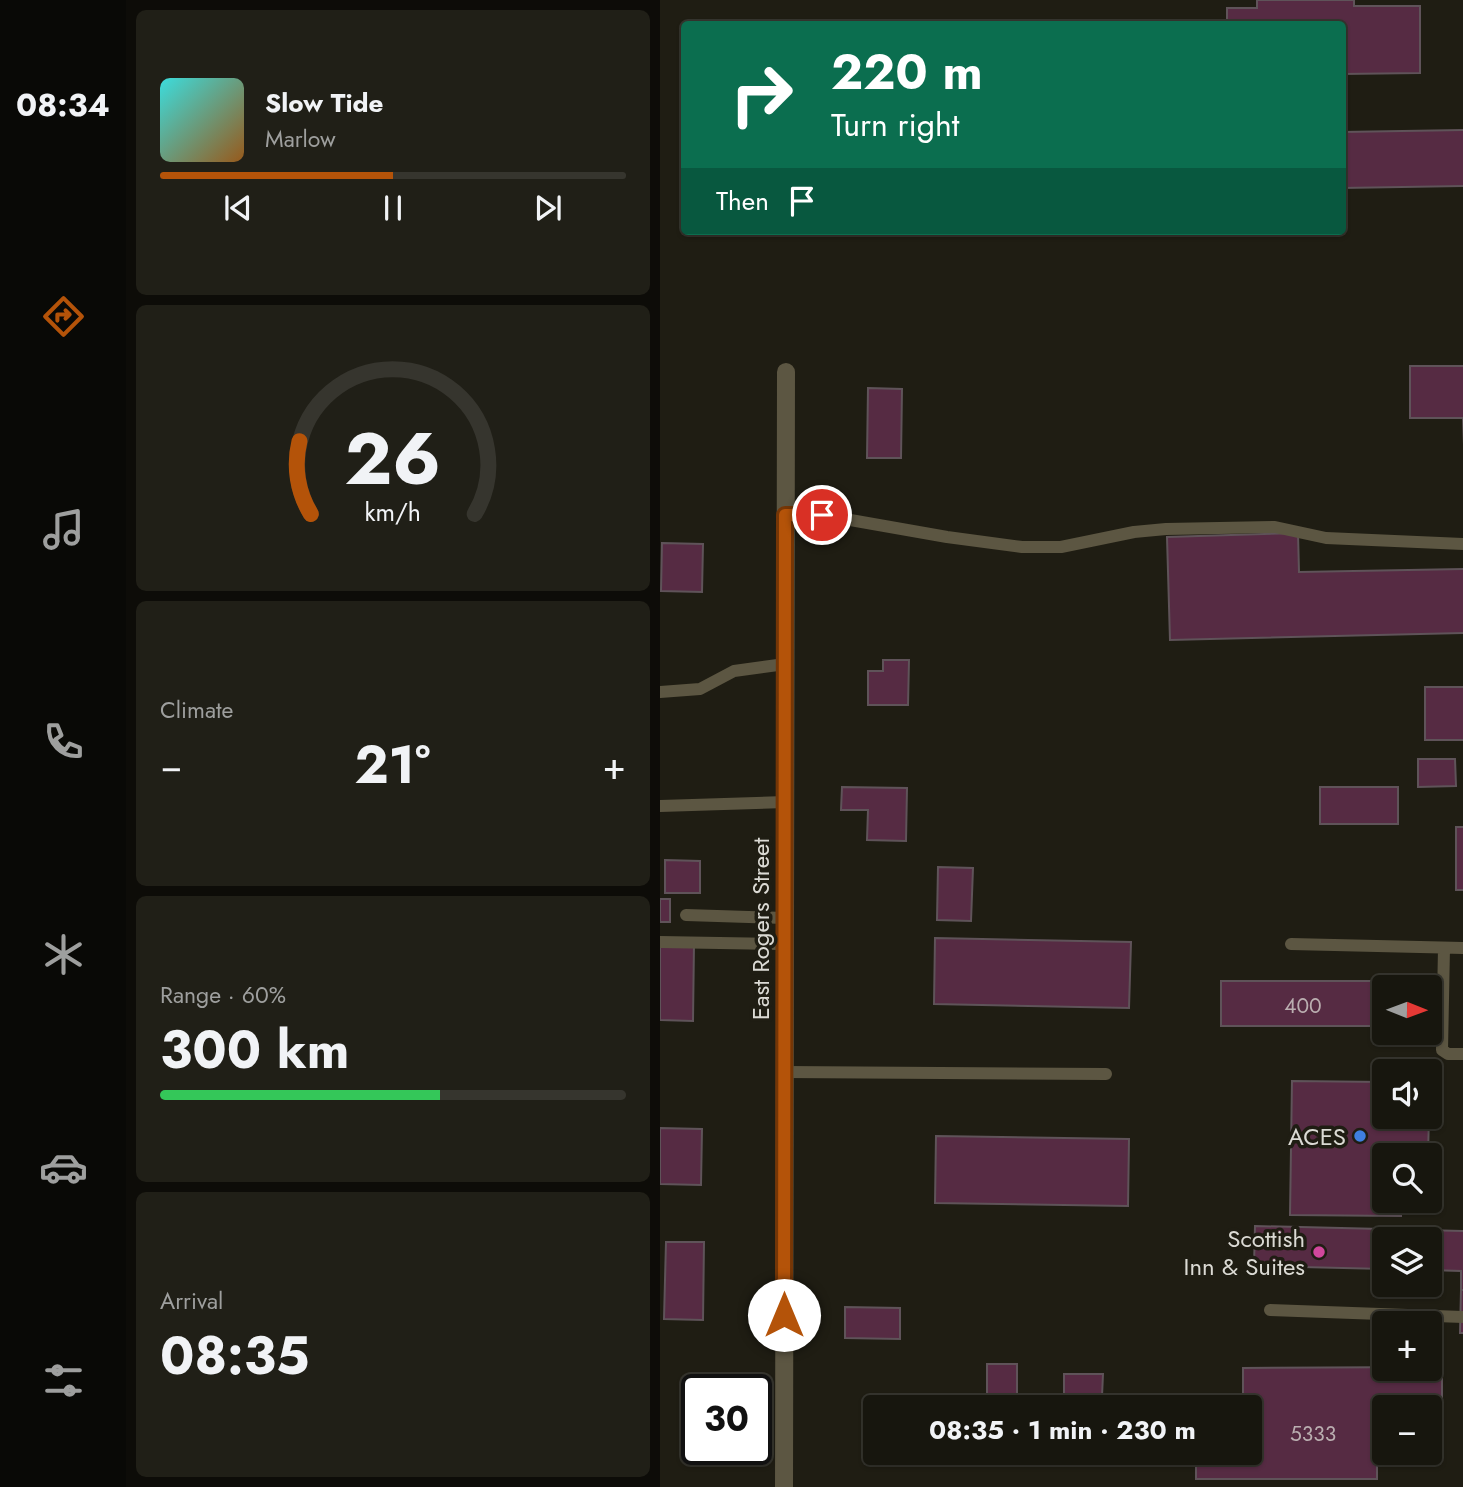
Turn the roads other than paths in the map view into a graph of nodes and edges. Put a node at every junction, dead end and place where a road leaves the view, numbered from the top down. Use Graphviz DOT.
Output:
graph roads {
  1 [pos="785,372"];
  2 [pos="785,515"];
  3 [pos="1463,544"];
  4 [pos="785,664"];
  5 [pos="660,692"];
  6 [pos="785,802"];
  7 [pos="660,806"];
  8 [pos="686,915"];
  9 [pos="784,918"];
  10 [pos="660,942"];
  11 [pos="784,944"];
  12 [pos="1291,944"];
  13 [pos="1444,948"];
  14 [pos="1463,948"];
  15 [pos="1463,1054"];
  16 [pos="784,1072"];
  17 [pos="1106,1074"];
  18 [pos="1270,1310"];
  19 [pos="1463,1317"];
  20 [pos="784,1487"];
  1 -- 2 [label="street, East Rogers Street"];
  2 -- 3 [label="lane"];
  2 -- 4 [label="street, East Rogers Street"];
  4 -- 5 [label="lane"];
  4 -- 6 [label="street, East Rogers Street"];
  6 -- 7 [label="lane"];
  6 -- 9 [label="street, East Rogers Street"];
  8 -- 9 [label="lane"];
  9 -- 11 [label="street, East Rogers Street"];
  10 -- 11 [label="lane"];
  11 -- 16 [label="street, East Rogers Street"];
  12 -- 13 [label="lane"];
  13 -- 14 [label="lane"];
  13 -- 15 [label="lane"];
  16 -- 17 [label="lane"];
  16 -- 20 [label="street, East Rogers Street"];
  18 -- 19 [label="lane"];
}
